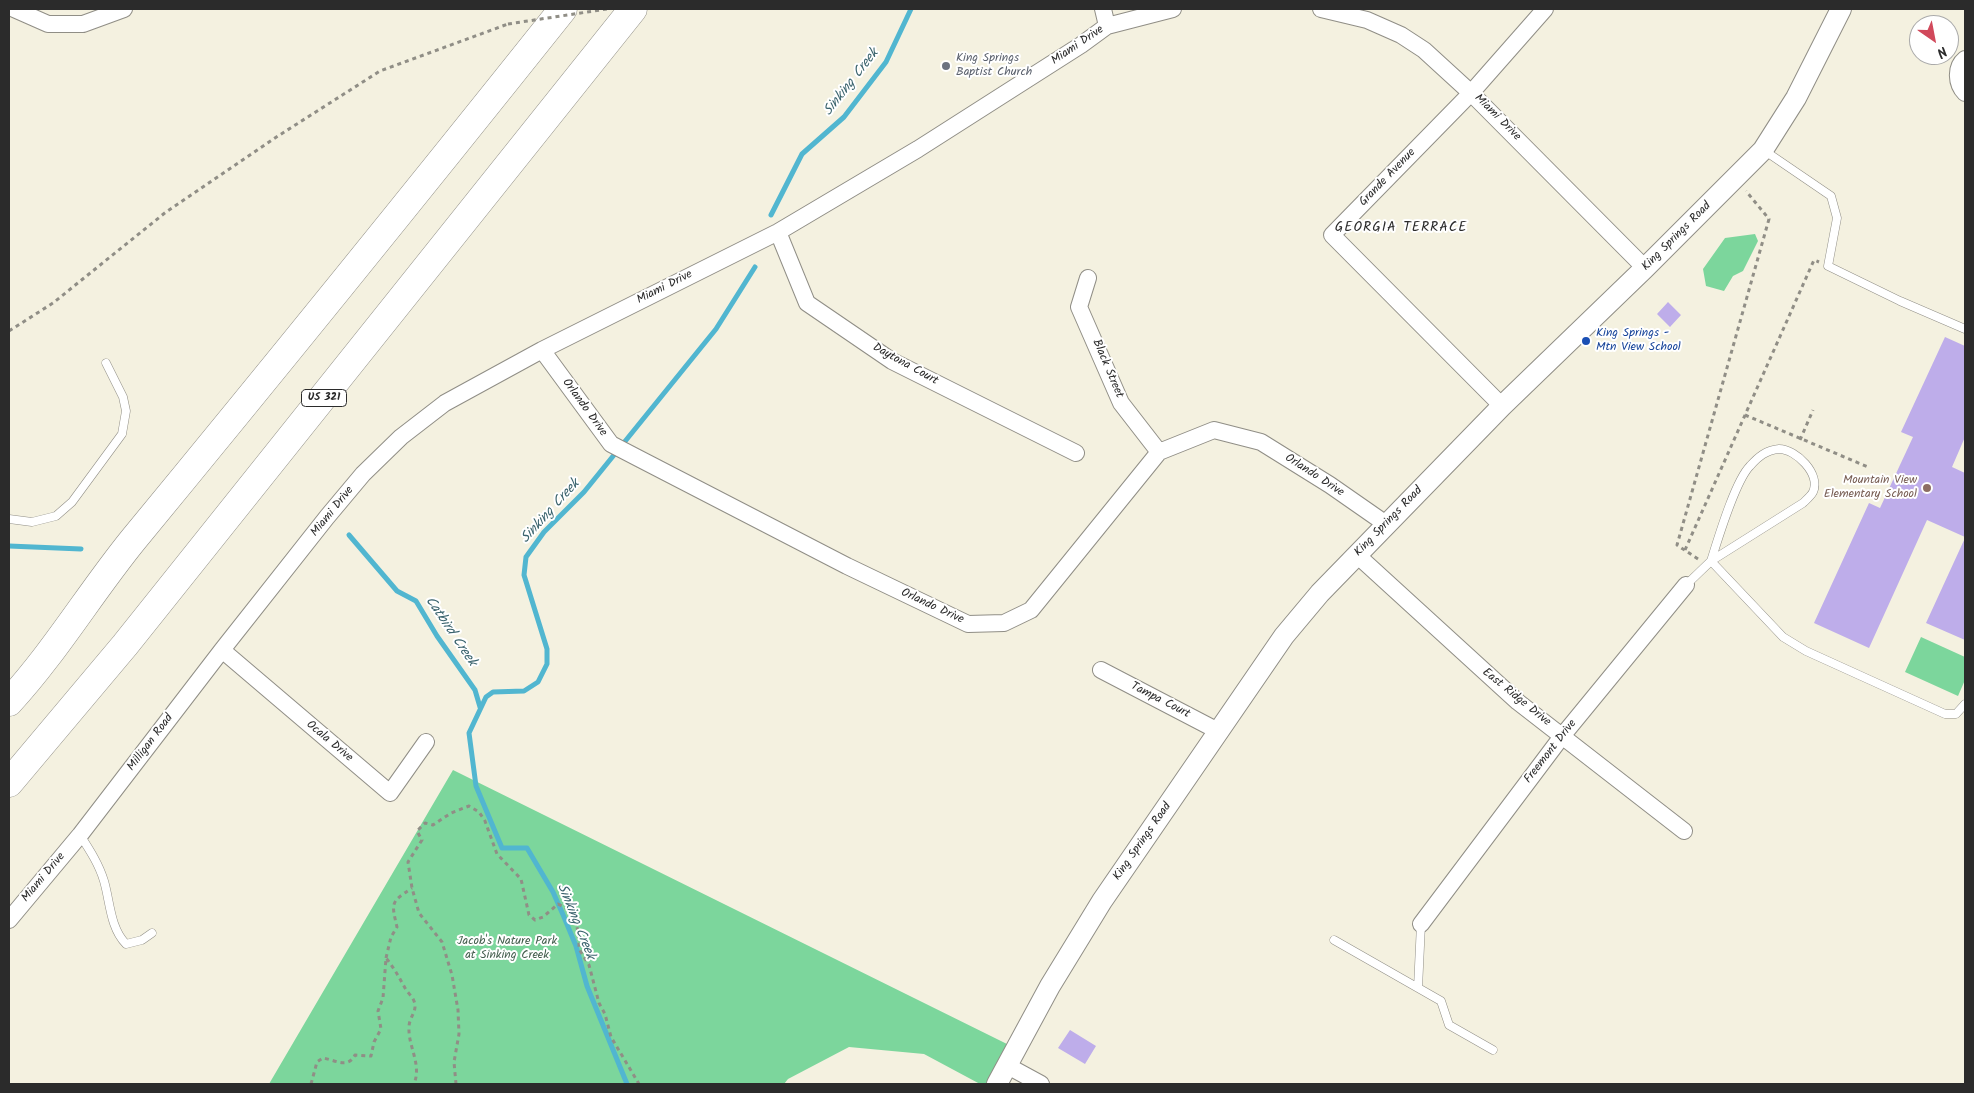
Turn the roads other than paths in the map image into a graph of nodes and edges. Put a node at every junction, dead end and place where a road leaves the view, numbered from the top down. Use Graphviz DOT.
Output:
graph roads {
  1 [pos="14,9"];
  2 [pos="124,9"];
  3 [pos="563,9"];
  4 [pos="633,9"];
  5 [pos="1103,9"];
  6 [pos="1173,9"];
  7 [pos="1321,9"];
  8 [pos="1545,9"];
  9 [pos="1841,9"];
  10 [pos="1107,26"];
  11 [pos="1965,59"];
  12 [pos="1471,92"];
  13 [pos="1965,93"];
  14 [pos="1763,150"];
  15 [pos="778,232"];
  16 [pos="1645,268"];
  17 [pos="1088,278"];
  18 [pos="1965,328"];
  19 [pos="542,350"];
  20 [pos="106,363"];
  21 [pos="1502,406"];
  22 [pos="1159,452"];
  23 [pos="1076,454"];
  24 [pos="9,519"];
  25 [pos="1386,524"];
  26 [pos="1357,555"];
  27 [pos="1709,563"];
  28 [pos="1686,585"];
  29 [pos="222,650"];
  30 [pos="1101,670"];
  31 [pos="9,702"];
  32 [pos="1965,704"];
  33 [pos="1220,732"];
  34 [pos="1563,735"];
  35 [pos="426,742"];
  36 [pos="9,783"];
  37 [pos="1684,831"];
  38 [pos="80,835"];
  39 [pos="9,920"];
  40 [pos="1421,924"];
  41 [pos="152,933"];
  42 [pos="1334,940"];
  43 [pos="1418,988"];
  44 [pos="1493,1050"];
  45 [pos="1006,1065"];
  46 [pos="1035,1083"];
  47 [pos="996,1084"];
  1 -- 2 [label="street"];
  3 -- 31 [label="highway"];
  4 -- 36 [label="highway, US 321"];
  5 -- 10 [label="street"];
  6 -- 10 [label="street, Miami Drive"];
  7 -- 12 [label="street, Miami Drive"];
  8 -- 12 [label="street, Grande Avenue"];
  9 -- 14 [label="street, King Springs Road"];
  10 -- 15 [label="street, Miami Drive"];
  11 -- 13 [label="street"];
  12 -- 16 [label="street, Miami Drive"];
  12 -- 21 [label="street, Grande Avenue"];
  14 -- 16 [label="street, King Springs Road"];
  14 -- 18 [label="lane"];
  15 -- 19 [label="street, Miami Drive"];
  15 -- 23 [label="street, Daytona Court"];
  16 -- 21 [label="street, King Springs Road"];
  17 -- 22 [label="street, Black Street"];
  19 -- 22 [label="street, Orlando Drive"];
  19 -- 29 [label="street, Miami Drive"];
  20 -- 24 [label="lane"];
  21 -- 25 [label="street, King Springs Road"];
  22 -- 25 [label="street, Orlando Drive"];
  25 -- 26 [label="street, King Springs Road"];
  26 -- 33 [label="street, King Springs Road"];
  26 -- 34 [label="street, East Ridge Drive"];
  27 -- 27 [label="lane"];
  27 -- 28 [label="lane"];
  27 -- 32 [label="lane"];
  28 -- 34 [label="street, Freemont Drive"];
  29 -- 35 [label="street, Ocala Drive"];
  29 -- 38 [label="street, Milligan Road"];
  30 -- 33 [label="street, Tampa Court"];
  33 -- 45 [label="street, King Springs Road"];
  34 -- 37 [label="street, East Ridge Drive"];
  34 -- 40 [label="street, Freemont Drive"];
  38 -- 39 [label="street, Miami Drive"];
  38 -- 41 [label="lane"];
  40 -- 43 [label="lane"];
  42 -- 43 [label="lane"];
  43 -- 44 [label="lane"];
  45 -- 46 [label="street"];
  45 -- 47 [label="street, King Springs Road"];
}
